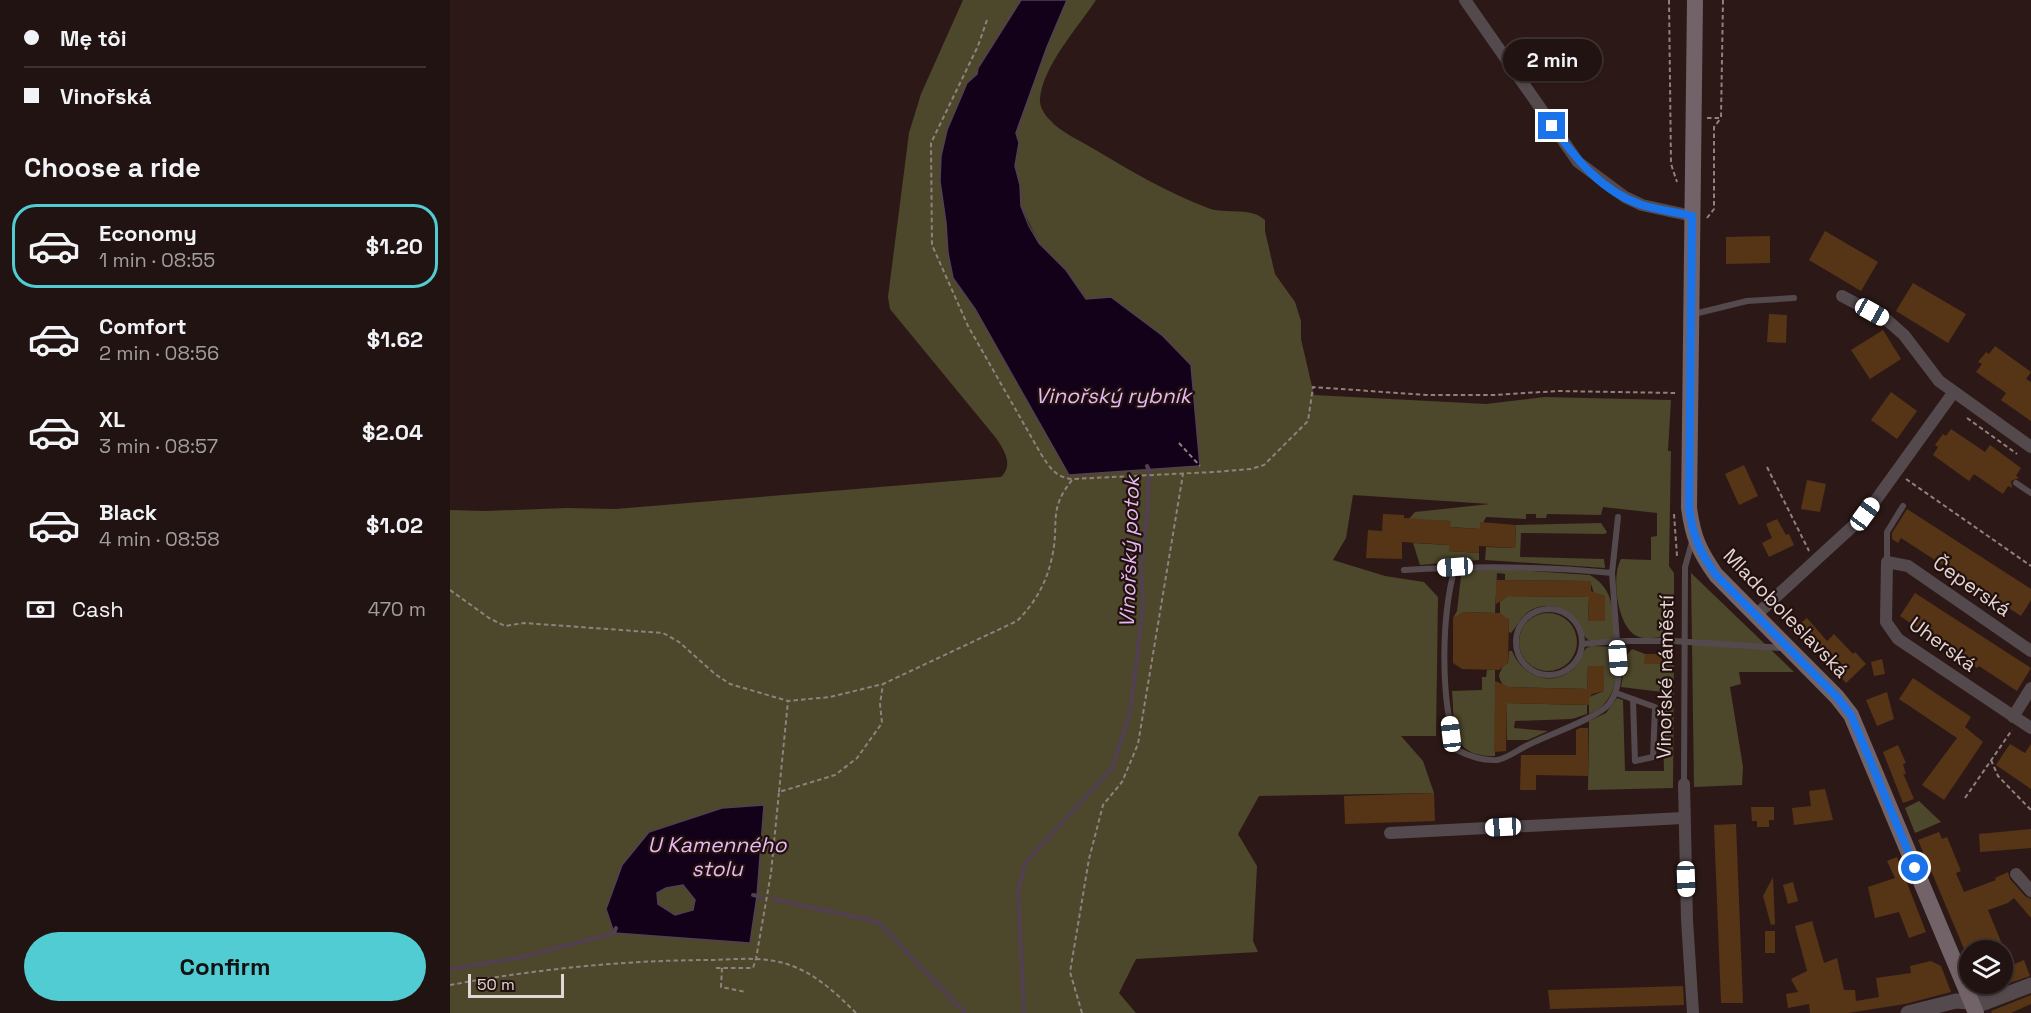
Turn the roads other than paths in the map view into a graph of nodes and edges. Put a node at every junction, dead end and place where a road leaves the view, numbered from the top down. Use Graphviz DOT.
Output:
graph roads {
  1 [pos="1465,0"];
  2 [pos="1695,0"];
  3 [pos="1698,219"];
  4 [pos="1842,296"];
  5 [pos="1794,298"];
  6 [pos="1691,315"];
  7 [pos="1953,393"];
  8 [pos="2031,447"];
  9 [pos="2016,483"];
  10 [pos="2031,483"];
  11 [pos="2029,492"];
  12 [pos="1903,506"];
  13 [pos="1617,517"];
  14 [pos="1694,537"];
  15 [pos="1887,562"];
  16 [pos="1455,567"];
  17 [pos="1404,570"];
  18 [pos="1612,573"];
  19 [pos="1756,615"];
  20 [pos="1617,641"];
  21 [pos="1685,642"];
  22 [pos="1582,644"];
  23 [pos="1789,648"];
  24 [pos="2031,651"];
  25 [pos="1616,693"];
  26 [pos="2029,695"];
  27 [pos="1633,699"];
  28 [pos="2016,719"];
  29 [pos="2031,728"];
  30 [pos="1683,784"];
  31 [pos="1683,818"];
  32 [pos="1390,832"];
  33 [pos="2016,873"];
  34 [pos="2031,891"];
  35 [pos="2031,985"];
  36 [pos="1974,1008"];
  37 [pos="1693,1013"];
  38 [pos="1908,1013"];
  1 -- 3 [label="street"];
  2 -- 3 [label="main road, Mladoboleslavská"];
  3 -- 6 [label="main road, Mladoboleslavská"];
  4 -- 7 [label="street"];
  5 -- 6 [label="lane"];
  6 -- 14 [label="main road, Mladoboleslavská"];
  7 -- 8 [label="street"];
  7 -- 19 [label="street"];
  9 -- 11 [label="lane"];
  10 -- 11 [label="lane"];
  12 -- 15 [label="lane"];
  13 -- 18 [label="lane"];
  14 -- 19 [label="main road, Mladoboleslavská"];
  14 -- 21 [label="lane, Vinořské náměstí"];
  15 -- 24 [label="street, Čeperská"];
  15 -- 28 [label="street, Uherská"];
  16 -- 17 [label="lane"];
  16 -- 18 [label="lane"];
  16 -- 25 [label="lane"];
  18 -- 20 [label="lane"];
  19 -- 23 [label="main road, Mladoboleslavská"];
  20 -- 21 [label="lane"];
  20 -- 22 [label="lane"];
  20 -- 25 [label="lane"];
  21 -- 23 [label="lane"];
  21 -- 30 [label="lane, Vinořské náměstí"];
  22 -- 22 [label="lane"];
  23 -- 36 [label="main road, Mladoboleslavská"];
  25 -- 27 [label="lane"];
  26 -- 28 [label="street"];
  27 -- 27 [label="lane"];
  28 -- 29 [label="street, Uherská"];
  30 -- 31 [label="street, Vinořské náměstí"];
  31 -- 32 [label="street"];
  31 -- 37 [label="street, Vinořské náměstí"];
  33 -- 34 [label="street"];
  35 -- 36 [label="street"];
  36 -- 38 [label="street"];
}
